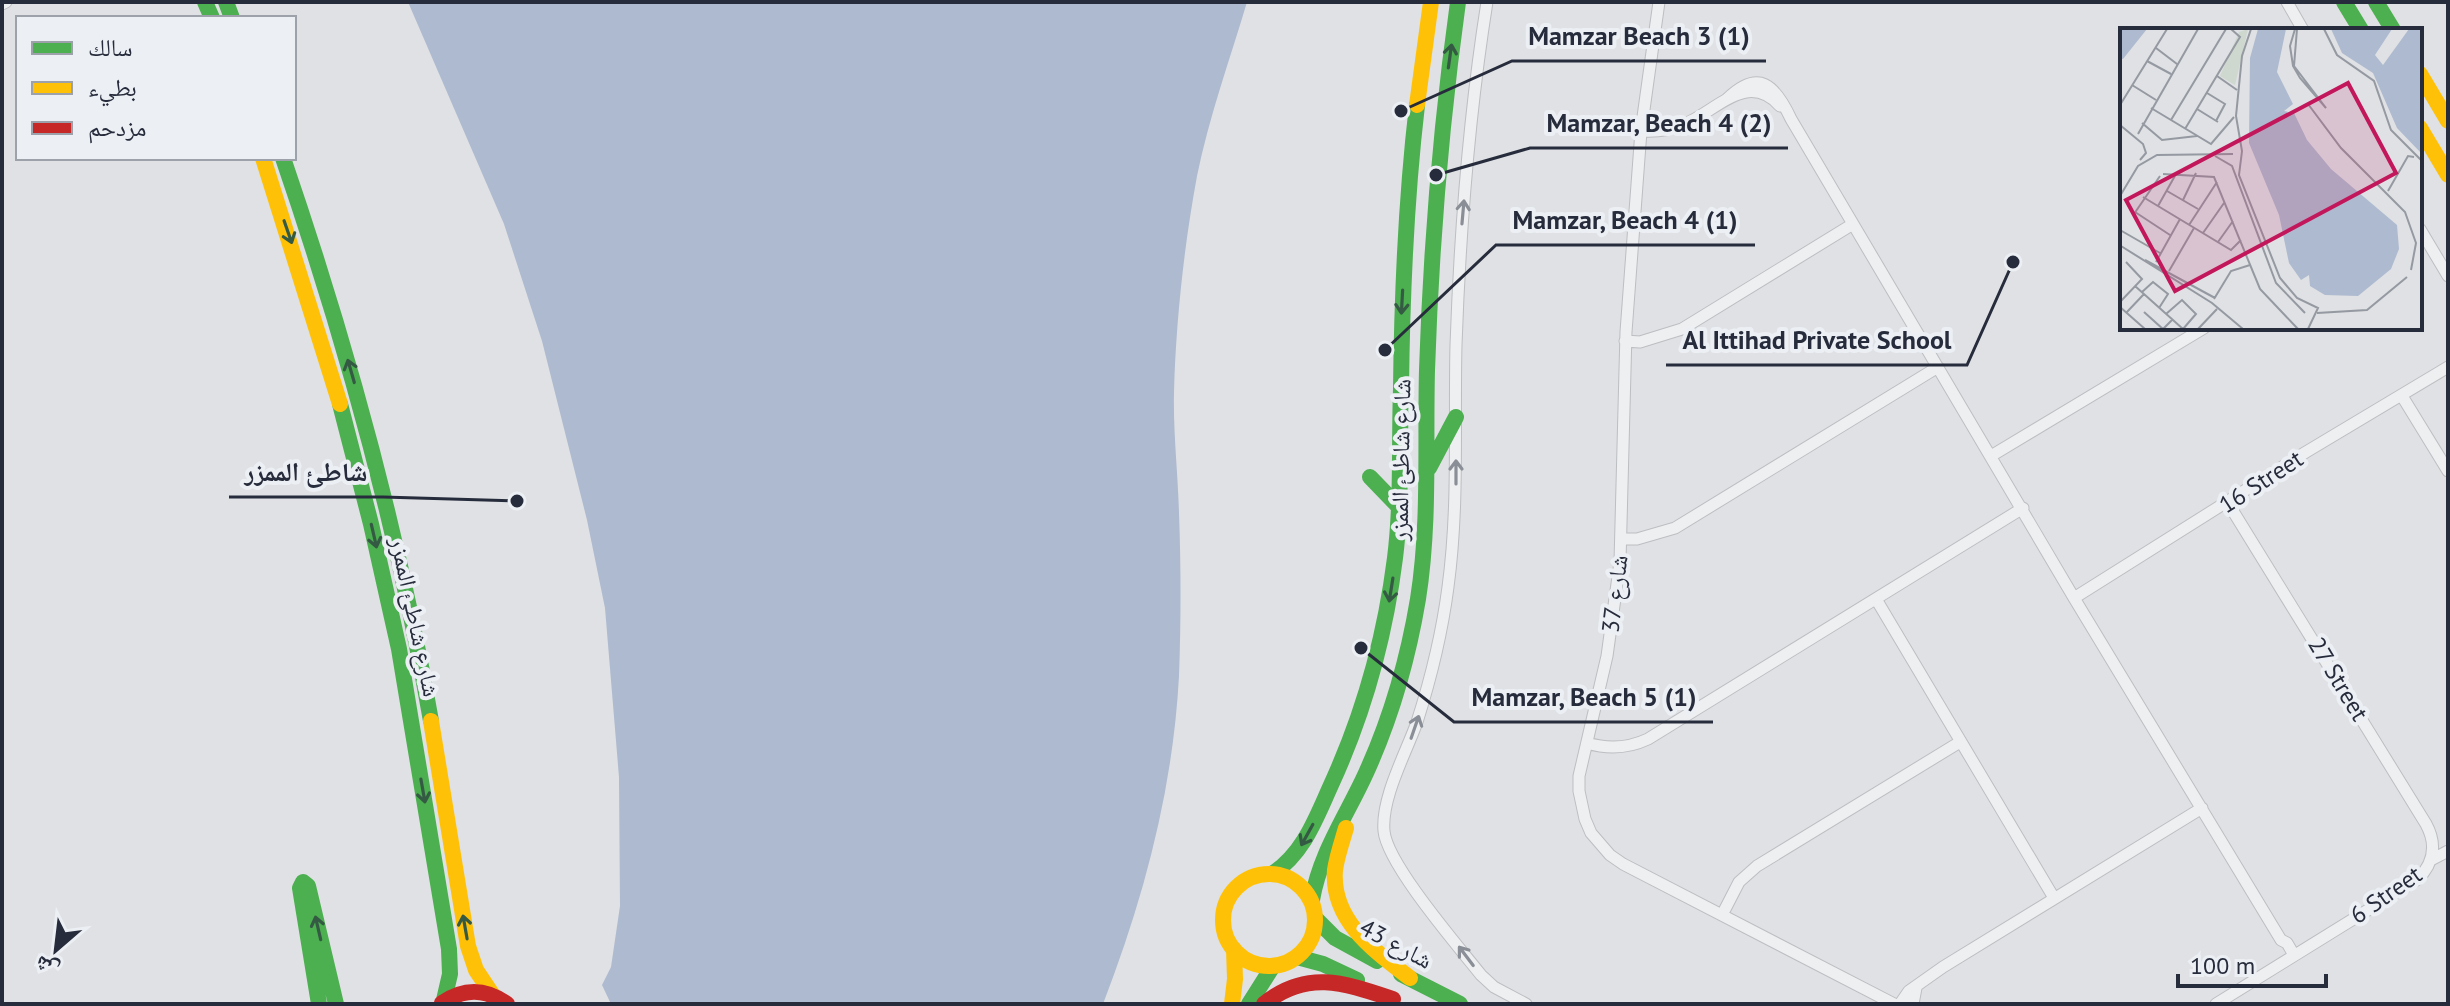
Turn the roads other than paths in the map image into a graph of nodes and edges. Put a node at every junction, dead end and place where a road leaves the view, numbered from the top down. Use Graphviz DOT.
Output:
graph roads {
  1 [pos="1431,2"];
  2 [pos="1458,2"];
  3 [pos="1487,2"];
  4 [pos="1659,2"];
  5 [pos="2287,2"];
  6 [pos="2344,2"];
  7 [pos="2376,2"];
  8 [pos="2302,28"];
  9 [pos="2360,28"];
  10 [pos="2392,28"];
  11 [pos="2422,77"];
  12 [pos="2448,121"];
  13 [pos="1642,127"];
  14 [pos="2422,131"];
  15 [pos="264,160"];
  16 [pos="284,160"];
  17 [pos="2448,175"];
  18 [pos="1853,224"];
  19 [pos="2422,232"];
  20 [pos="2448,276"];
  21 [pos="2201,330"];
  22 [pos="1625,337"];
  23 [pos="1938,367"];
  24 [pos="2448,367"];
  25 [pos="2402,396"];
  26 [pos="1456,417"];
  27 [pos="1991,456"];
  28 [pos="1428,469"];
  29 [pos="2448,471"];
  30 [pos="1370,477"];
  31 [pos="2228,503"];
  32 [pos="1399,507"];
  33 [pos="2023,508"];
  34 [pos="1622,534"];
  35 [pos="2074,598"];
  36 [pos="1876,599"];
  37 [pos="1588,738"];
  38 [pos="1960,742"];
  39 [pos="1355,796"];
  40 [pos="2202,808"];
  41 [pos="2432,838"];
  42 [pos="2448,850"];
  43 [pos="2431,860"];
  44 [pos="1272,874"];
  45 [pos="2054,898"];
  46 [pos="1312,900"];
  47 [pos="1722,915"];
  48 [pos="1316,919"];
  49 [pos="1234,949"];
  50 [pos="1297,957"];
  51 [pos="2290,957"];
  52 [pos="1273,966"];
  53 [pos="1410,978"];
  54 [pos="1916,988"];
  55 [pos="492,994"];
  56 [pos="442,1002"];
  57 [pos="1401,1002"];
  58 [pos="319,1004"];
  59 [pos="336,1004"];
  60 [pos="507,1004"];
  61 [pos="1232,1004"];
  62 [pos="1249,1004"];
  63 [pos="1264,1004"];
  64 [pos="1460,1004"];
  65 [pos="1526,1004"];
  66 [pos="1897,1004"];
  67 [pos="1913,1004"];
  68 [pos="2216,1004"];
  1 -- 32 [label="main road, شارع شاطئ الممزر, one-way"];
  28 -- 2 [label="main road, شارع شاطئ الممزر, one-way"];
  26 -- 3 [label="street, one-way"];
  4 -- 13 [label="street, شارع 37"];
  5 -- 8 [label="street"];
  6 -- 9 [label="main road"];
  7 -- 10 [label="main road"];
  11 -- 12 [label="main road"];
  13 -- 18 [label="street"];
  13 -- 22 [label="street, شارع 37"];
  14 -- 17 [label="main road"];
  15 -- 56 [label="main road, شارع شاطئ الممزر, one-way"];
  55 -- 16 [label="main road, شارع شاطئ الممزر, one-way"];
  18 -- 22 [label="street"];
  18 -- 23 [label="street"];
  19 -- 20 [label="street"];
  21 -- 27 [label="street"];
  22 -- 34 [label="street, شارع 37"];
  23 -- 27 [label="street"];
  23 -- 34 [label="street"];
  24 -- 25 [label="street, 16 Street"];
  25 -- 29 [label="street"];
  25 -- 31 [label="street, 16 Street"];
  26 -- 28 [label="main road"];
  65 -- 26 [label="street, one-way"];
  27 -- 33 [label="street"];
  28 -- 39 [label="main road, شارع شاطئ الممزر"];
  30 -- 32 [label="main road"];
  31 -- 35 [label="street, 16 Street"];
  31 -- 41 [label="street, 27 Street"];
  32 -- 44 [label="main road, شارع شاطئ الممزر, one-way"];
  33 -- 35 [label="street"];
  33 -- 36 [label="street"];
  34 -- 37 [label="street, شارع 37"];
  35 -- 40 [label="street"];
  36 -- 37 [label="street"];
  36 -- 38 [label="street"];
  37 -- 47 [label="street, شارع 37"];
  38 -- 45 [label="street"];
  38 -- 47 [label="street"];
  39 -- 46 [label="main road, شارع شاطئ الممزر"];
  39 -- 53 [label="main road"];
  40 -- 45 [label="street"];
  40 -- 51 [label="street"];
  41 -- 42 [label="street"];
  41 -- 43 [label="street"];
  42 -- 43 [label="street, 6 Street"];
  43 -- 51 [label="street, 6 Street"];
  44 -- 46 [label="main road"];
  44 -- 49 [label="main road"];
  45 -- 54 [label="street"];
  46 -- 48 [label="main road"];
  47 -- 66 [label="street, شارع 37"];
  48 -- 50 [label="main road"];
  48 -- 53 [label="main road, شارع 43"];
  49 -- 52 [label="main road"];
  49 -- 61 [label="main road"];
  50 -- 52 [label="main road"];
  50 -- 57 [label="main road, شارع 43"];
  51 -- 68 [label="street, 6 Street"];
  52 -- 62 [label="main road"];
  53 -- 64 [label="main road, شارع 43"];
  54 -- 66 [label="street"];
  54 -- 67 [label="street"];
  55 -- 56 [label="main road"];
  55 -- 60 [label="main road"];
  57 -- 63 [label="main road"];
  59 -- 58 [label="main road, one-way"];
}
